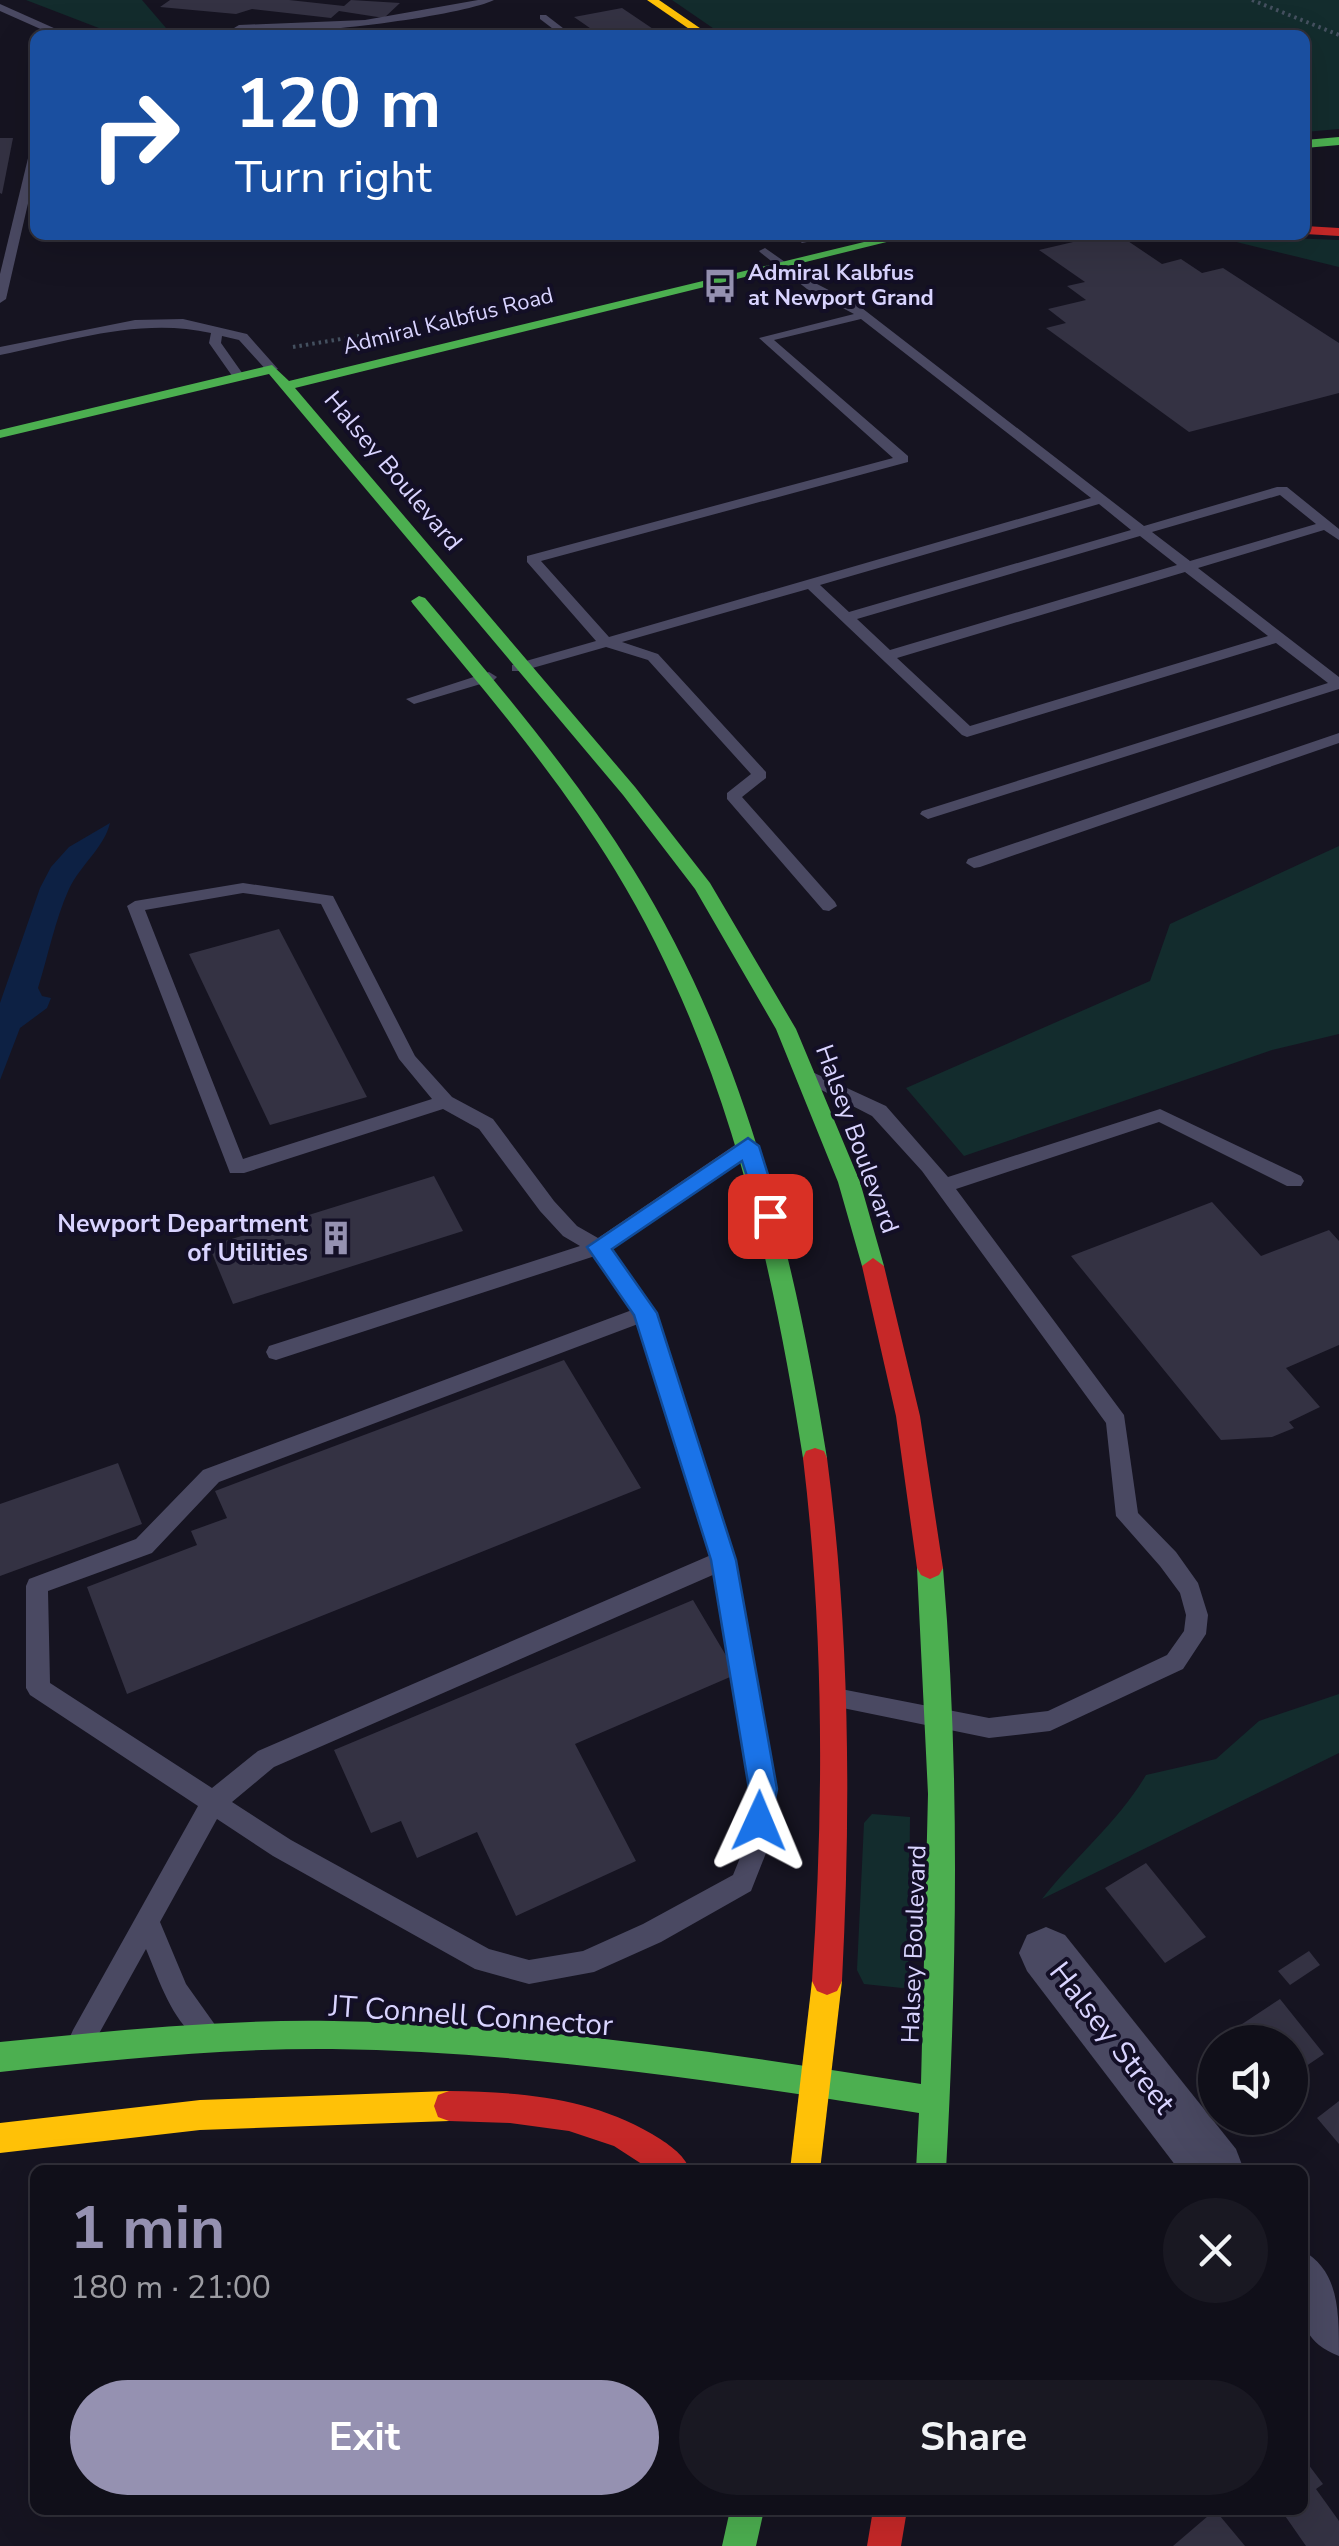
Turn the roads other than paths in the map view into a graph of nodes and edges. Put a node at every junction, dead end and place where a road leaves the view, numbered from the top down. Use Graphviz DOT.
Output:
graph roads {
  1 [pos="459,0"];
  2 [pos="489,0"];
  3 [pos="652,0"];
  4 [pos="476,4"];
  5 [pos="0,7"];
  6 [pos="543,17"];
  7 [pos="238,28"];
  8 [pos="51,30"];
  9 [pos="560,30"];
  10 [pos="697,30"];
  11 [pos="1339,140"];
  12 [pos="1310,143"];
  13 [pos="30,171"];
  14 [pos="1310,230"];
  15 [pos="1339,232"];
  16 [pos="799,240"];
  17 [pos="880,240"];
  18 [pos="774,258"];
  19 [pos="0,299"];
  20 [pos="863,315"];
  21 [pos="217,332"];
  22 [pos="0,351"];
  23 [pos="278,378"];
  24 [pos="245,386"];
  25 [pos="0,434"];
  26 [pos="0,455"];
  27 [pos="1102,499"];
  28 [pos="1333,530"];
  29 [pos="1143,531"];
  30 [pos="1188,566"];
  31 [pos="400,578"];
  32 [pos="810,583"];
  33 [pos="846,618"];
  34 [pos="1279,636"];
  35 [pos="605,642"];
  36 [pos="887,656"];
  37 [pos="523,666"];
  38 [pos="482,679"];
  39 [pos="414,699"];
  40 [pos="1339,738"];
  41 [pos="928,814"];
  42 [pos="974,862"];
  43 [pos="829,906"];
  44 [pos="808,1076"];
  45 [pos="445,1102"];
  46 [pos="748,1146"];
  47 [pos="1294,1182"];
  48 [pos="946,1185"];
  49 [pos="598,1247"];
  50 [pos="645,1313"];
  51 [pos="276,1352"];
  52 [pos="724,1560"];
  53 [pos="834,1697"];
  54 [pos="942,1719"];
  55 [pos="213,1802"];
  56 [pos="148,1921"];
  57 [pos="1046,1954"];
  58 [pos="212,2039"];
  59 [pos="78,2048"];
  60 [pos="0,2057"];
  61 [pos="819,2082"];
  62 [pos="936,2101"];
  63 [pos="0,2138"];
  64 [pos="669,2165"];
  65 [pos="806,2165"];
  66 [pos="930,2165"];
  67 [pos="1211,2165"];
  68 [pos="1308,2287"];
  69 [pos="1339,2326"];
  70 [pos="746,2515"];
  71 [pos="889,2515"];
  72 [pos="739,2546"];
  73 [pos="884,2546"];
  1 -- 4 [label="lane"];
  2 -- 4 [label="lane"];
  3 -- 10 [label="main road"];
  4 -- 7 [label="lane"];
  5 -- 8 [label="lane"];
  6 -- 9 [label="lane"];
  11 -- 12 [label="main road"];
  13 -- 19 [label="lane"];
  14 -- 15 [label="main road"];
  16 -- 18 [label="main road, Admiral Kalbfus Road"];
  17 -- 18 [label="main road, Admiral Kalbfus Road"];
  18 -- 20 [label="lane"];
  18 -- 23 [label="main road, Admiral Kalbfus Road"];
  20 -- 27 [label="lane"];
  20 -- 35 [label="lane"];
  21 -- 22 [label="lane"];
  21 -- 23 [label="lane"];
  21 -- 24 [label="lane"];
  23 -- 24 [label="main road, Admiral Kalbfus Road"];
  23 -- 37 [label="main road, Halsey Boulevard"];
  24 -- 25 [label="main road, Admiral Kalbfus Road"];
  24 -- 26 [label="main road, Admiral Kalbfus Road"];
  27 -- 29 [label="lane"];
  27 -- 32 [label="lane"];
  28 -- 29 [label="lane"];
  28 -- 30 [label="lane"];
  29 -- 30 [label="lane"];
  29 -- 33 [label="lane"];
  30 -- 34 [label="lane"];
  30 -- 36 [label="lane"];
  31 -- 38 [label="main road"];
  32 -- 33 [label="lane"];
  32 -- 35 [label="lane"];
  33 -- 36 [label="lane"];
  34 -- 36 [label="lane"];
  34 -- 41 [label="lane"];
  35 -- 37 [label="lane"];
  35 -- 43 [label="lane"];
  37 -- 38 [label="lane"];
  37 -- 44 [label="main road, Halsey Boulevard"];
  38 -- 39 [label="lane"];
  38 -- 46 [label="main road"];
  40 -- 42 [label="lane"];
  44 -- 48 [label="lane"];
  44 -- 54 [label="main road, Halsey Boulevard"];
  45 -- 45 [label="lane"];
  45 -- 49 [label="lane"];
  46 -- 49 [label="lane"];
  46 -- 53 [label="main road"];
  47 -- 48 [label="lane"];
  48 -- 54 [label="lane"];
  49 -- 50 [label="lane"];
  49 -- 51 [label="lane"];
  50 -- 52 [label="lane"];
  50 -- 55 [label="lane"];
  52 -- 55 [label="lane"];
  52 -- 55 [label="lane"];
  53 -- 54 [label="lane"];
  53 -- 61 [label="main road"];
  54 -- 62 [label="main road, Halsey Boulevard"];
  55 -- 56 [label="lane"];
  56 -- 58 [label="lane"];
  56 -- 59 [label="lane"];
  57 -- 67 [label="street, Halsey Street"];
  58 -- 59 [label="main road, JT Connell Connector"];
  58 -- 61 [label="main road, JT Connell Connector"];
  59 -- 60 [label="main road, JT Connell Connector"];
  61 -- 62 [label="main road, JT Connell Connector"];
  61 -- 65 [label="main road"];
  62 -- 66 [label="main road, Halsey Boulevard"];
  63 -- 64 [label="main road"];
  68 -- 69 [label="street"];
  70 -- 72 [label="main road"];
  71 -- 73 [label="main road"];
}
